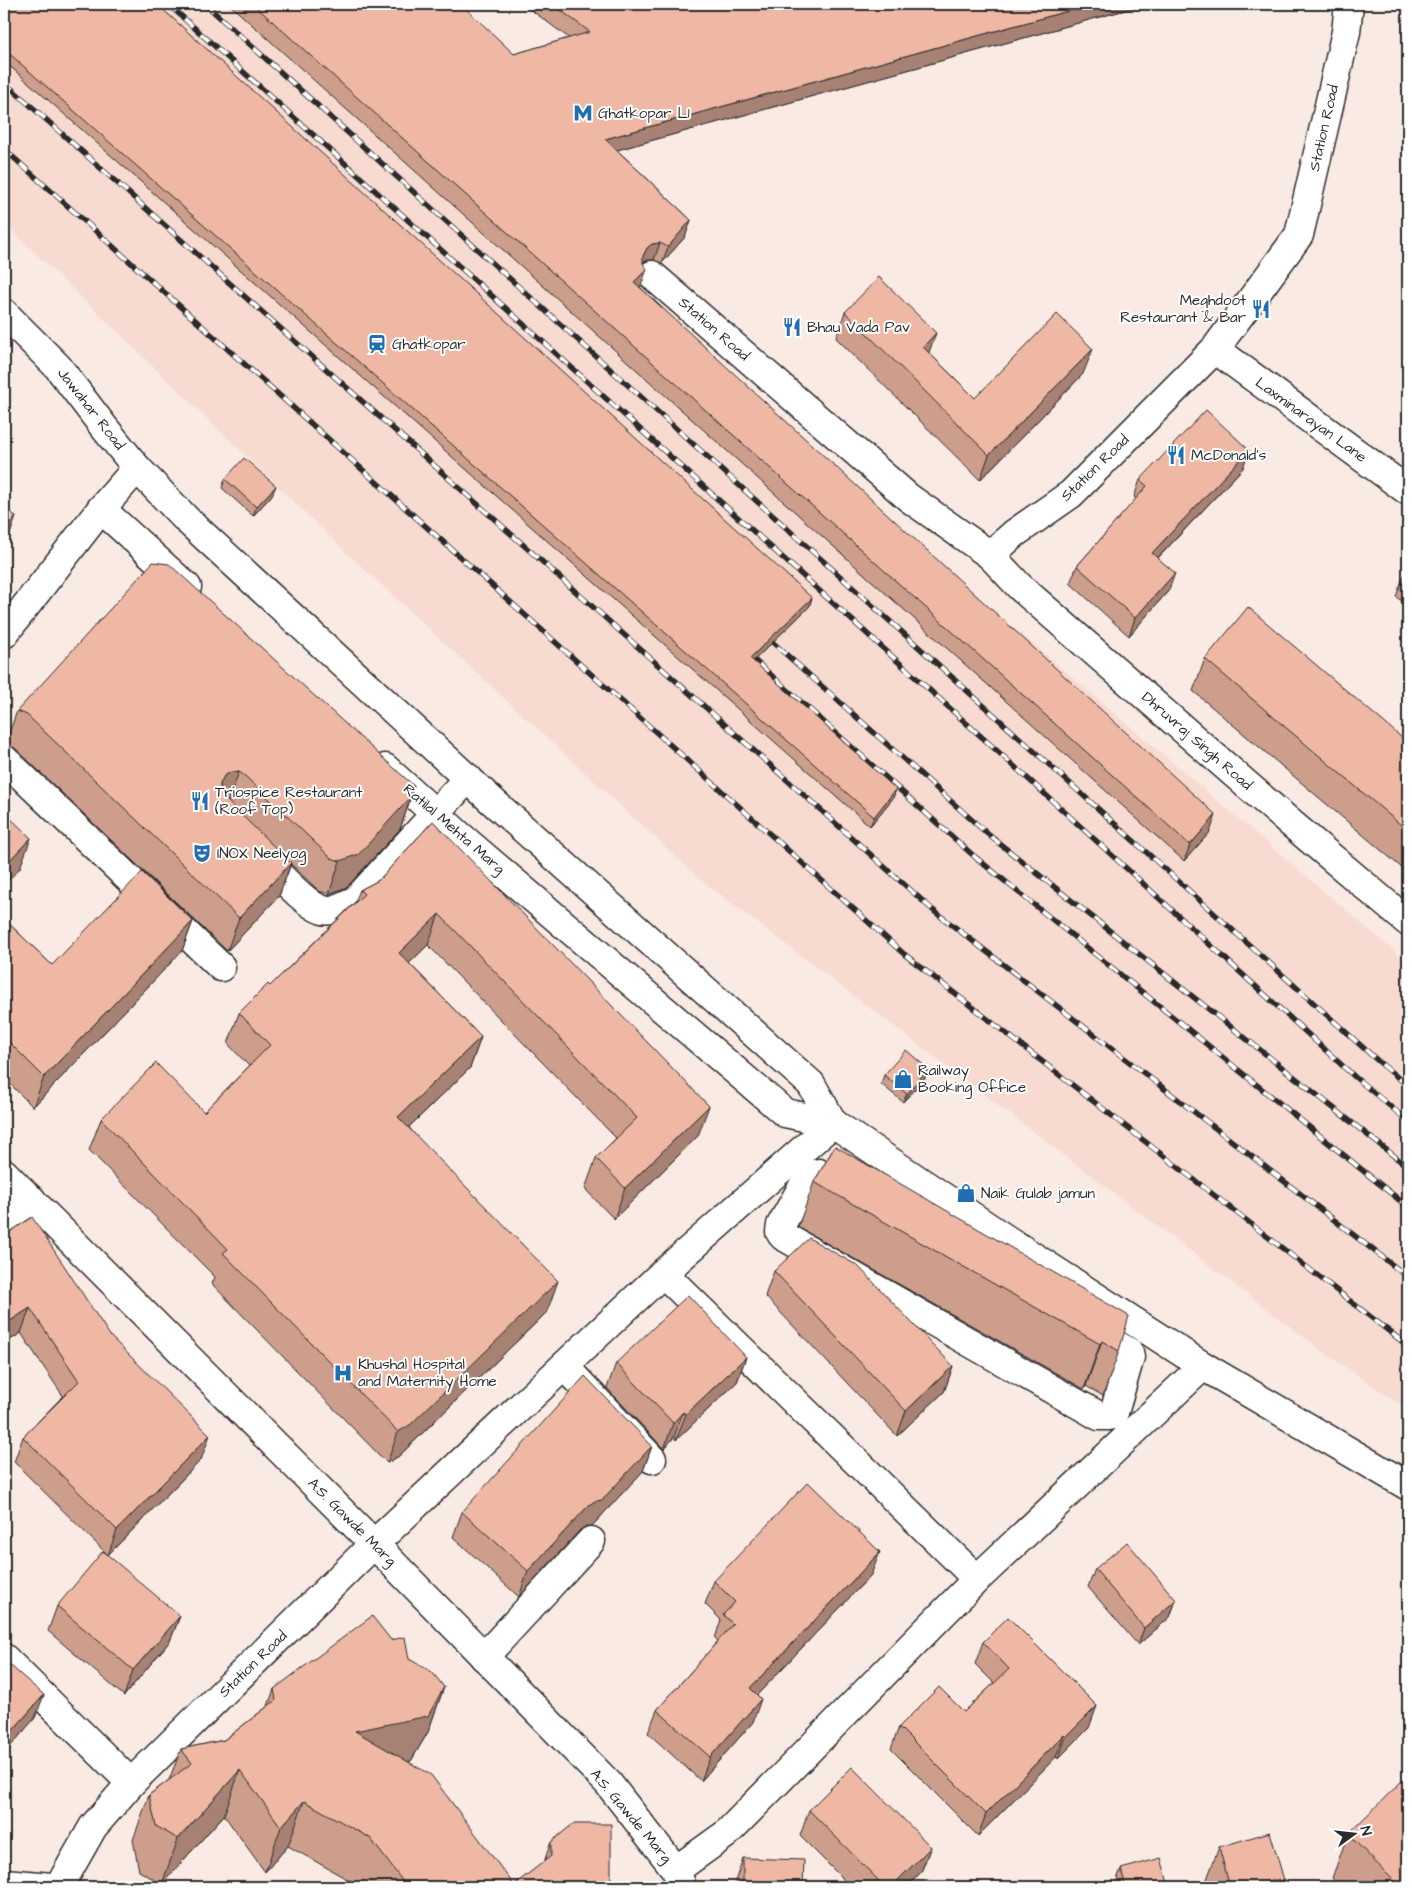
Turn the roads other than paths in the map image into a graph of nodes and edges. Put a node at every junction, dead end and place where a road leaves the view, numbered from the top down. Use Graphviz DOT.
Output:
graph roads {
  1 [pos="1349,4"];
  2 [pos="652,275"];
  3 [pos="4,314"];
  4 [pos="1215,349"];
  5 [pos="137,468"];
  6 [pos="1408,491"];
  7 [pos="101,509"];
  8 [pos="990,555"];
  9 [pos="206,604"];
  10 [pos="4,634"];
  11 [pos="364,749"];
  12 [pos="4,759"];
  13 [pos="468,778"];
  14 [pos="436,814"];
  15 [pos="243,840"];
  16 [pos="1408,922"];
  17 [pos="221,967"];
  18 [pos="833,1123"];
  19 [pos="882,1155"];
  20 [pos="778,1172"];
  21 [pos="4,1173"];
  22 [pos="804,1186"];
  23 [pos="859,1196"];
  24 [pos="32,1200"];
  25 [pos="4,1219"];
  26 [pos="664,1273"];
  27 [pos="564,1366"];
  28 [pos="1203,1366"];
  29 [pos="652,1459"];
  30 [pos="1408,1486"];
  31 [pos="592,1541"];
  32 [pos="374,1544"];
  33 [pos="977,1579"];
  34 [pos="484,1657"];
  35 [pos="4,1658"];
  36 [pos="131,1783"];
  37 [pos="679,1879"];
  38 [pos="4,1883"];
  39 [pos="52,1887"];
  40 [pos="59,1887"];
  1 -- 4 [label="street, Station Road"];
  2 -- 8 [label="street, Station Road"];
  3 -- 5 [label="street, Jawahar Road"];
  4 -- 6 [label="street, Laxminarayan Lane"];
  4 -- 8 [label="street, Station Road"];
  5 -- 7 [label="street"];
  5 -- 13 [label="street, Jawahar Road"];
  7 -- 9 [label="street"];
  7 -- 10 [label="street"];
  8 -- 16 [label="street, Dhruvraj Singh Road"];
  11 -- 14 [label="street, Ratilal Mehta Marg"];
  12 -- 17 [label="street"];
  13 -- 14 [label="street"];
  13 -- 18 [label="street, Jawahar Road"];
  14 -- 15 [label="street"];
  14 -- 18 [label="street, Ratilal Mehta Marg"];
  18 -- 19 [label="street"];
  18 -- 20 [label="street, Station Road"];
  19 -- 23 [label="street"];
  19 -- 28 [label="street"];
  20 -- 22 [label="street"];
  20 -- 26 [label="street, Station Road"];
  21 -- 24 [label="street, A.S. Gawde Marg"];
  22 -- 23 [label="street"];
  22 -- 23 [label="street"];
  24 -- 25 [label="street"];
  24 -- 32 [label="street, A.S. Gawde Marg"];
  26 -- 27 [label="street, Station Road"];
  26 -- 33 [label="street"];
  27 -- 29 [label="street"];
  27 -- 32 [label="street, Station Road"];
  28 -- 30 [label="street"];
  28 -- 33 [label="street"];
  31 -- 34 [label="street"];
  32 -- 34 [label="street, A.S. Gawde Marg"];
  32 -- 36 [label="street, Station Road"];
  33 -- 37 [label="street"];
  34 -- 37 [label="street, A.S. Gawde Marg"];
  35 -- 36 [label="street"];
  36 -- 40 [label="street, Station Road"];
  38 -- 39 [label="street"];
}
